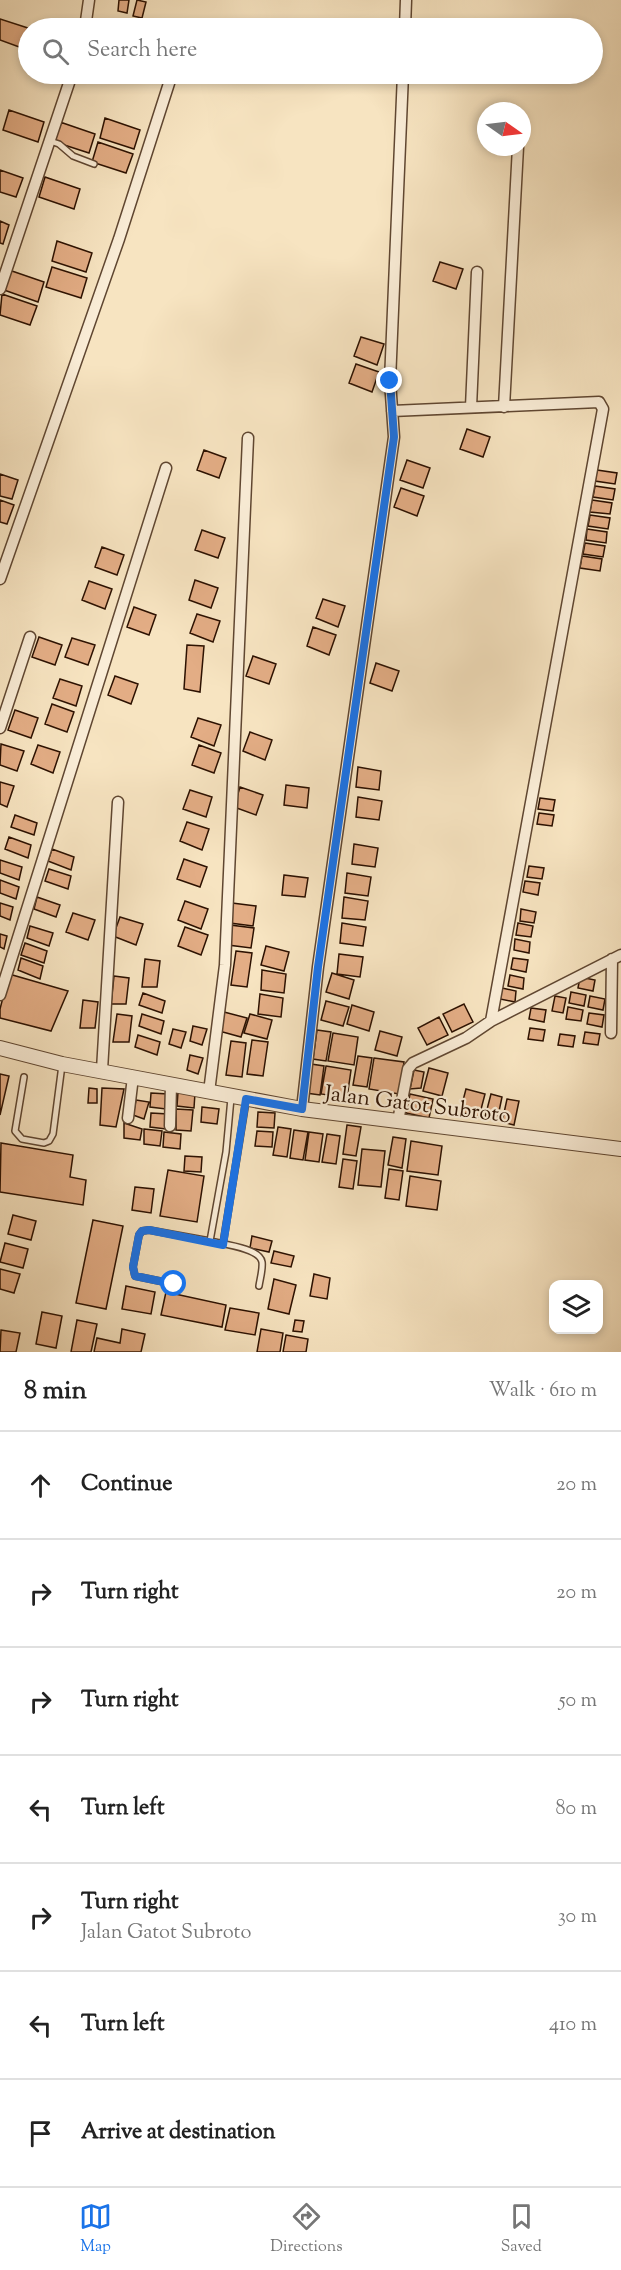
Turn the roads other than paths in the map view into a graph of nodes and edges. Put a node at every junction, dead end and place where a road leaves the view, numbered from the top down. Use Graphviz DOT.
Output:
graph roads {
  1 [pos="88,0"];
  2 [pos="406,0"];
  3 [pos="86,18"];
  4 [pos="405,18"];
  5 [pos="69,84"];
  6 [pos="169,84"];
  7 [pos="403,84"];
  8 [pos="50,141"];
  9 [pos="518,156"];
  10 [pos="94,164"];
  11 [pos="477,272"];
  12 [pos="0,289"];
  13 [pos="471,407"];
  14 [pos="504,408"];
  15 [pos="392,411"];
  16 [pos="248,438"];
  17 [pos="166,468"];
  18 [pos="0,579"];
  19 [pos="30,637"];
  20 [pos="0,728"];
  21 [pos="118,802"];
  22 [pos="616,957"];
  23 [pos="0,995"];
  24 [pos="491,1021"];
  25 [pos="611,1033"];
  26 [pos="0,1048"];
  27 [pos="62,1064"];
  28 [pos="102,1070"];
  29 [pos="24,1077"];
  30 [pos="133,1077"];
  31 [pos="171,1084"];
  32 [pos="209,1092"];
  33 [pos="231,1096"];
  34 [pos="246,1099"];
  35 [pos="302,1109"];
  36 [pos="128,1118"];
  37 [pos="398,1121"];
  38 [pos="170,1126"];
  39 [pos="621,1149"];
  40 [pos="210,1241"];
  41 [pos="223,1245"];
  42 [pos="174,1284"];
  43 [pos="259,1286"];
  1 -- 3 [label="street"];
  2 -- 4 [label="street"];
  5 -- 8 [label="street"];
  6 -- 18 [label="street"];
  7 -- 15 [label="street"];
  8 -- 10 [label="lane"];
  8 -- 12 [label="street"];
  9 -- 14 [label="street"];
  11 -- 13 [label="street"];
  13 -- 14 [label="street"];
  13 -- 15 [label="street"];
  14 -- 24 [label="street"];
  15 -- 35 [label="street"];
  16 -- 32 [label="street"];
  17 -- 23 [label="street"];
  19 -- 20 [label="street"];
  21 -- 28 [label="street"];
  22 -- 24 [label="street"];
  22 -- 25 [label="street"];
  24 -- 37 [label="street"];
  26 -- 27 [label="street, Jalan Gatot Subroto"];
  27 -- 28 [label="street, Jalan Gatot Subroto"];
  27 -- 29 [label="lane"];
  28 -- 30 [label="street, Jalan Gatot Subroto"];
  30 -- 31 [label="street, Jalan Gatot Subroto"];
  30 -- 36 [label="street"];
  31 -- 32 [label="street, Jalan Gatot Subroto"];
  31 -- 38 [label="street"];
  32 -- 33 [label="street, Jalan Gatot Subroto"];
  33 -- 34 [label="street, Jalan Gatot Subroto"];
  33 -- 40 [label="lane"];
  34 -- 35 [label="street, Jalan Gatot Subroto"];
  34 -- 41 [label="lane"];
  35 -- 37 [label="street, Jalan Gatot Subroto"];
  37 -- 39 [label="street, Jalan Gatot Subroto"];
  40 -- 41 [label="lane"];
  40 -- 42 [label="lane"];
  41 -- 43 [label="lane"];
}
